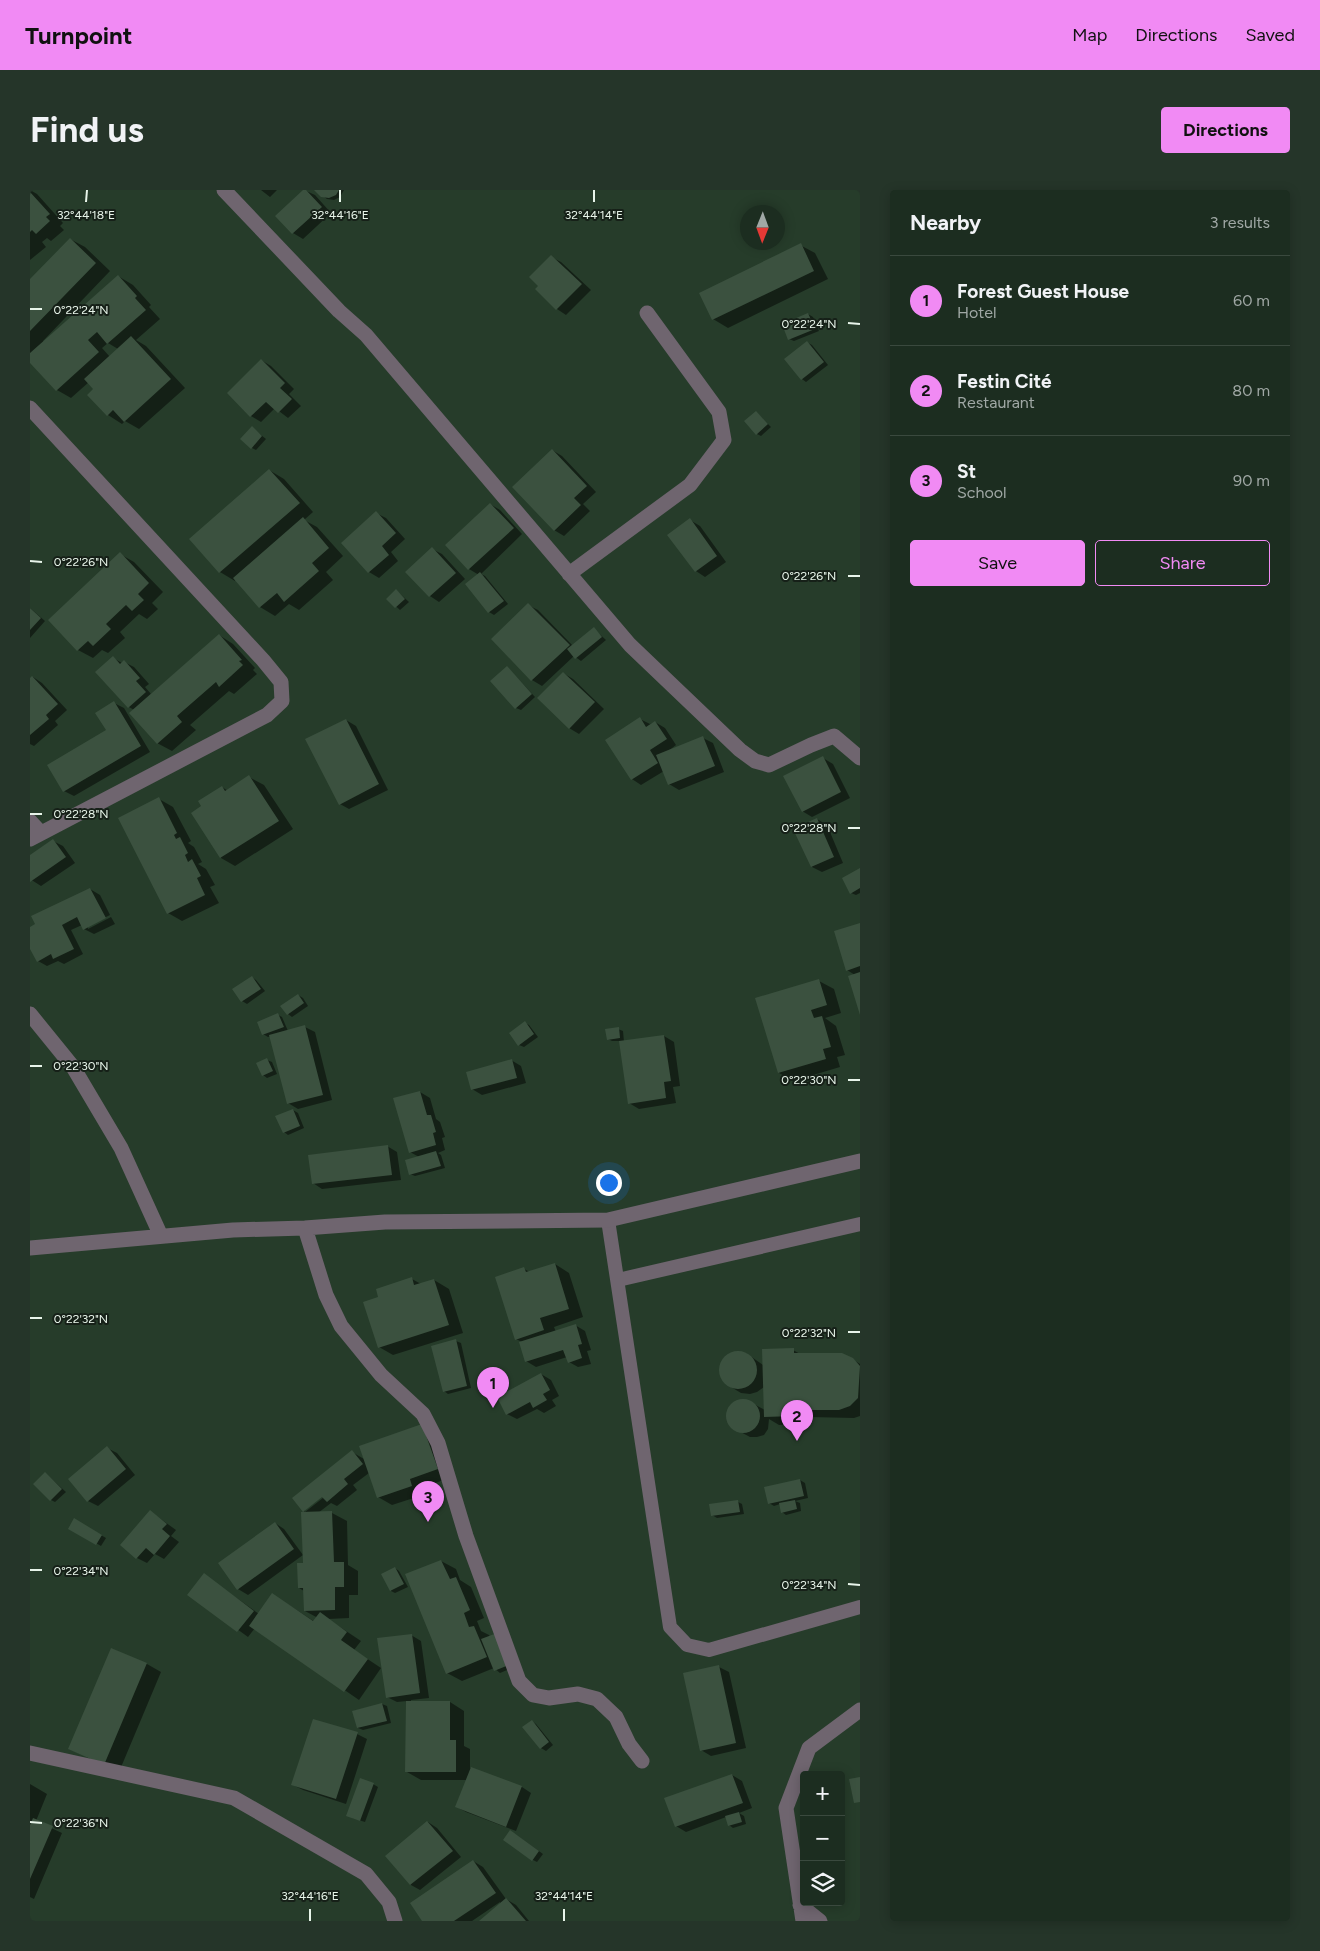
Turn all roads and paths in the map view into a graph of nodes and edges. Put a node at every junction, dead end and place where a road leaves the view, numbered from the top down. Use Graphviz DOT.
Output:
graph roads {
  1 [pos="224,190"];
  2 [pos="647,313"];
  3 [pos="30,408"];
  4 [pos="569,574"];
  5 [pos="860,758"];
  6 [pos="30,821"];
  7 [pos="35,836"];
  8 [pos="30,1014"];
  9 [pos="860,1161"];
  10 [pos="608,1220"];
  11 [pos="860,1224"];
  12 [pos="305,1228"];
  13 [pos="161,1236"];
  14 [pos="30,1248"];
  15 [pos="618,1280"];
  16 [pos="860,1607"];
  17 [pos="860,1710"];
  18 [pos="30,1752"];
  19 [pos="642,1761"];
  20 [pos="800,1906"];
  21 [pos="395,1921"];
  22 [pos="803,1921"];
  23 [pos="820,1921"];
  1 -- 4 [label="street"];
  2 -- 4 [label="street"];
  3 -- 7 [label="street"];
  4 -- 5 [label="street"];
  6 -- 7 [label="street"];
  8 -- 13 [label="street"];
  9 -- 10 [label="street"];
  10 -- 12 [label="street"];
  10 -- 15 [label="lane"];
  11 -- 15 [label="lane"];
  12 -- 13 [label="street"];
  12 -- 19 [label="street"];
  13 -- 14 [label="street"];
  15 -- 16 [label="lane"];
  17 -- 20 [label="street"];
  18 -- 21 [label="street"];
  20 -- 22 [label="street"];
  20 -- 23 [label="street"];
}
